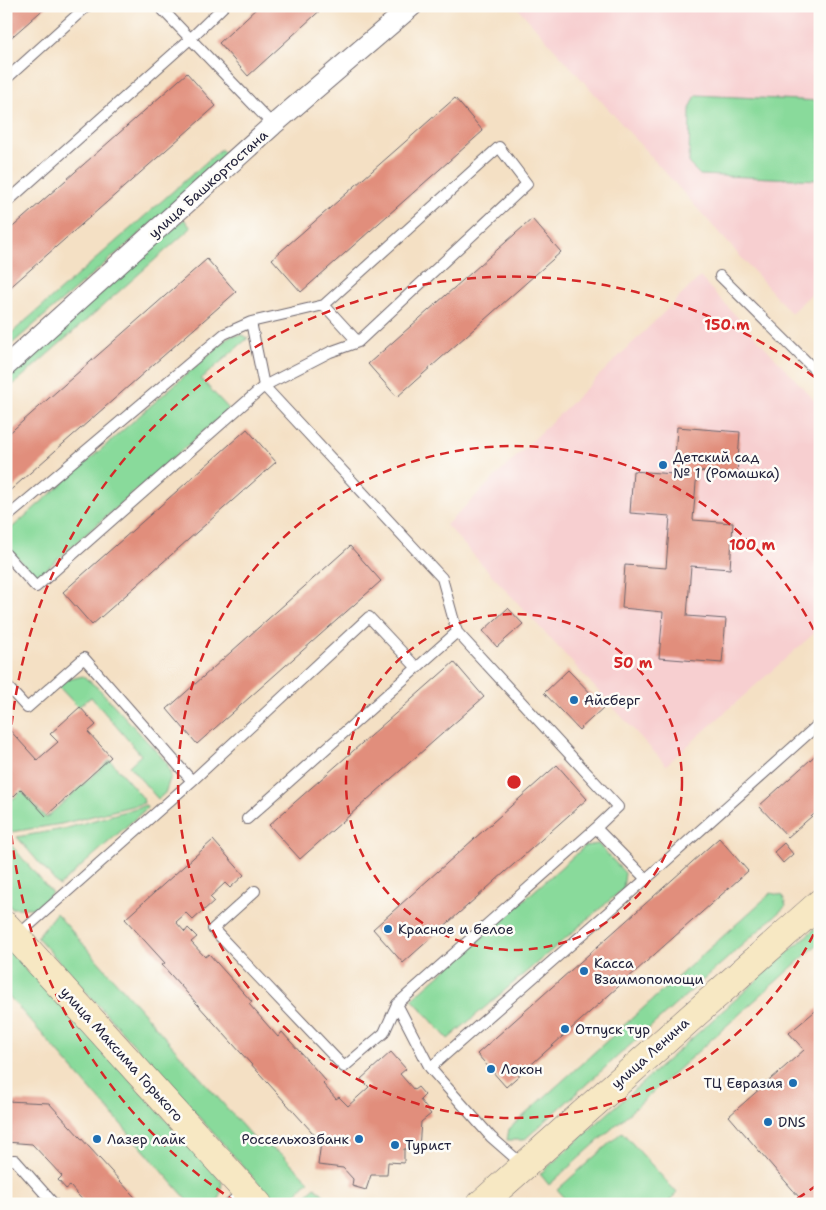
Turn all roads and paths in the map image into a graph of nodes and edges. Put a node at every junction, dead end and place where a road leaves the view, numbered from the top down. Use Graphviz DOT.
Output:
graph roads {
  1 [pos="87,6"];
  2 [pos="159,6"];
  3 [pos="224,6"];
  4 [pos="412,6"];
  5 [pos="190,40"];
  6 [pos="6,79"];
  7 [pos="273,125"];
  8 [pos="6,203"];
  9 [pos="720,276"];
  10 [pos="324,305"];
  11 [pos="251,322"];
  12 [pos="358,342"];
  13 [pos="6,366"];
  14 [pos="820,375"];
  15 [pos="264,386"];
  16 [pos="6,518"];
  17 [pos="6,554"];
  18 [pos="457,632"];
  19 [pos="417,668"];
  20 [pos="6,685"];
  21 [pos="820,723"];
  22 [pos="192,781"];
  23 [pos="248,819"];
  24 [pos="596,828"];
  25 [pos="646,879"];
  26 [pos="255,891"];
  27 [pos="820,903"];
  28 [pos="11,932"];
  29 [pos="397,1004"];
  30 [pos="430,1068"];
  31 [pos="6,1160"];
  32 [pos="523,1166"];
  33 [pos="244,1199"];
  34 [pos="54,1204"];
  35 [pos="481,1204"];
  1 -- 6 [label="lane"];
  2 -- 5 [label="lane"];
  3 -- 5 [label="lane"];
  4 -- 7 [label="street, улица Башкортостана"];
  5 -- 7 [label="lane"];
  5 -- 8 [label="lane"];
  7 -- 13 [label="street, улица Башкортостана"];
  9 -- 14 [label="lane"];
  10 -- 11 [label="lane"];
  10 -- 12 [label="lane"];
  10 -- 12 [label="lane"];
  11 -- 15 [label="lane"];
  11 -- 16 [label="lane"];
  12 -- 15 [label="lane"];
  15 -- 17 [label="lane"];
  15 -- 18 [label="lane"];
  18 -- 19 [label="lane"];
  18 -- 24 [label="lane"];
  19 -- 22 [label="lane"];
  19 -- 23 [label="lane"];
  20 -- 22 [label="lane"];
  21 -- 25 [label="lane"];
  22 -- 28 [label="lane"];
  24 -- 25 [label="lane"];
  24 -- 29 [label="lane"];
  25 -- 30 [label="lane"];
  26 -- 29 [label="lane"];
  27 -- 32 [label="street, улица Ленина"];
  28 -- 33 [label="street, улица Максима Горького"];
  29 -- 30 [label="lane"];
  30 -- 32 [label="lane"];
  31 -- 34 [label="lane"];
  32 -- 35 [label="street, улица Ленина"];
}
